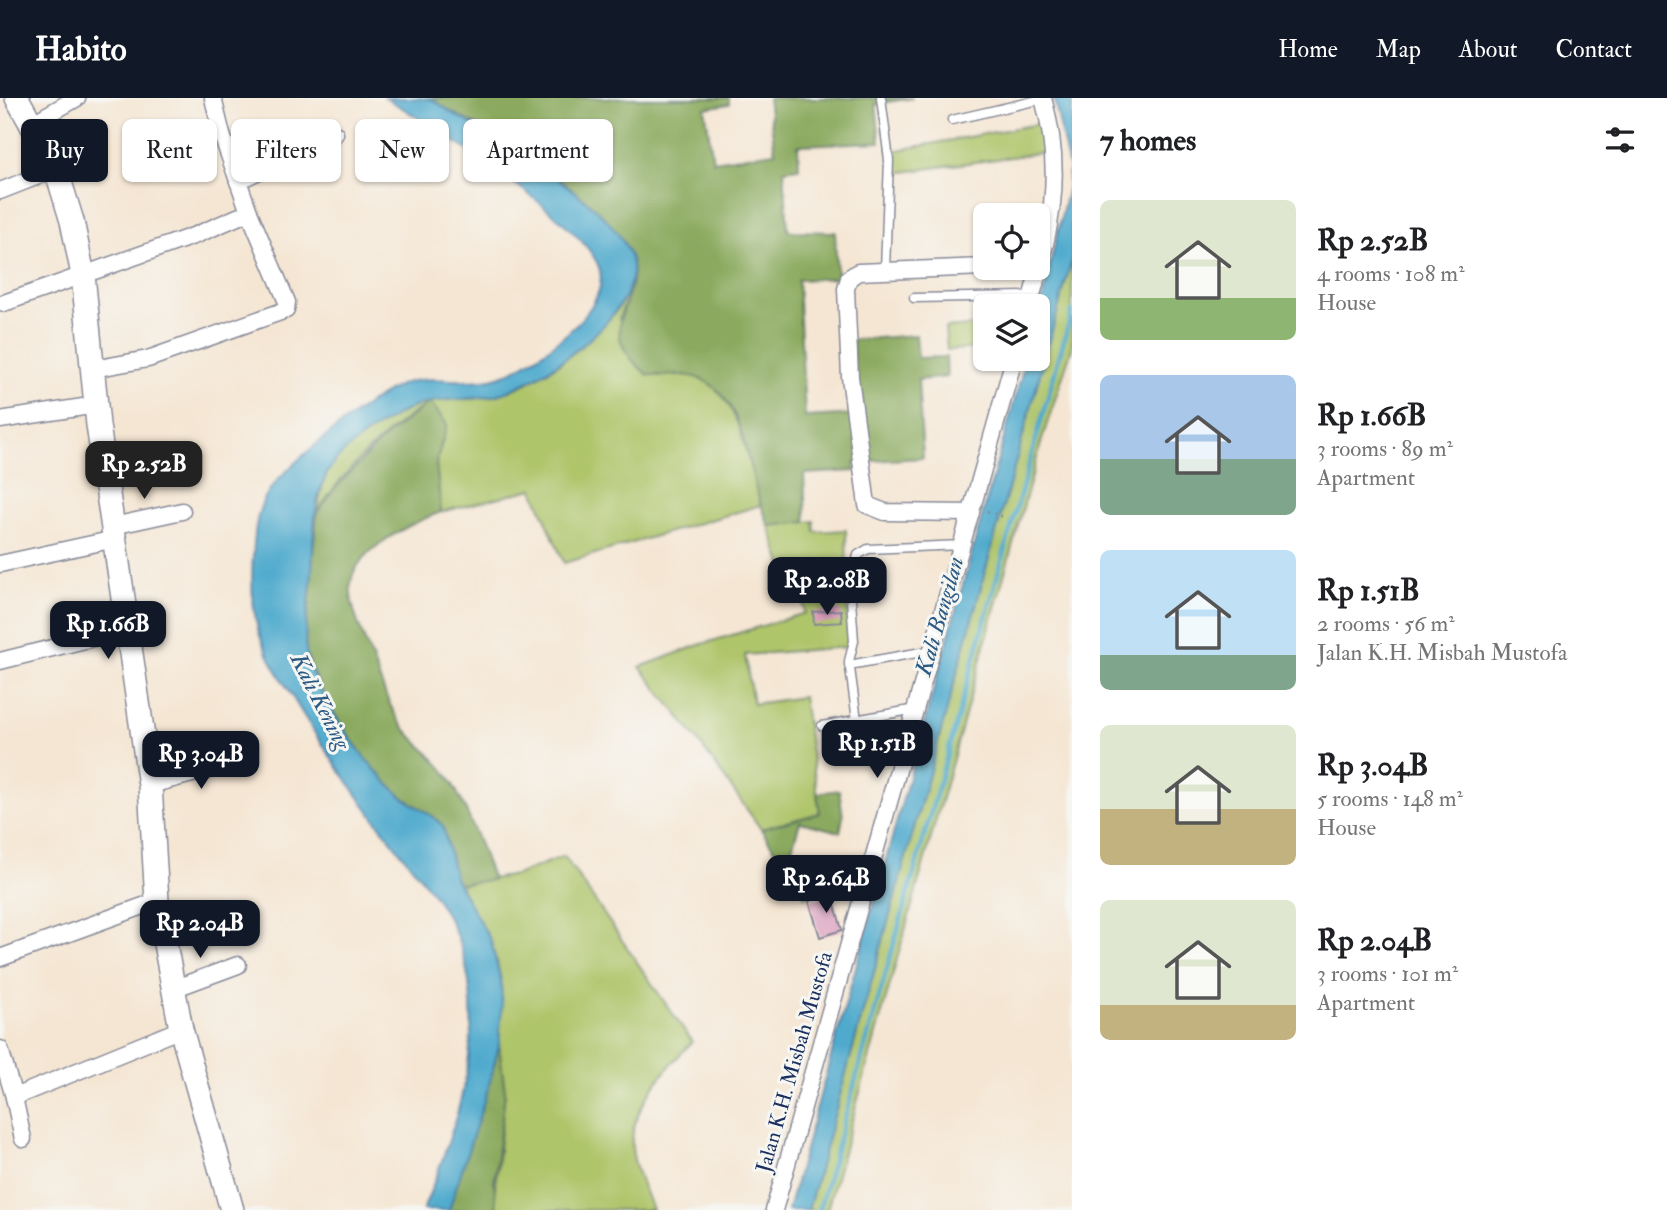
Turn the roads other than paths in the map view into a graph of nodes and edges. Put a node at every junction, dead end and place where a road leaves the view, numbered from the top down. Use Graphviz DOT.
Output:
graph roads {
  1 [pos="17,98"];
  2 [pos="77,98"];
  3 [pos="214,98"];
  4 [pos="881,98"];
  5 [pos="1043,98"];
  6 [pos="30,119"];
  7 [pos="40,119"];
  8 [pos="952,120"];
  9 [pos="231,161"];
  10 [pos="23,182"];
  11 [pos="60,182"];
  12 [pos="238,182"];
  13 [pos="0,191"];
  14 [pos="1049,203"];
  15 [pos="249,212"];
  16 [pos="973,267"];
  17 [pos="885,270"];
  18 [pos="83,275"];
  19 [pos="914,298"];
  20 [pos="973,300"];
  21 [pos="4,303"];
  22 [pos="93,369"];
  23 [pos="1011,371"];
  24 [pos="96,405"];
  25 [pos="0,420"];
  26 [pos="975,510"];
  27 [pos="182,511"];
  28 [pos="114,533"];
  29 [pos="962,545"];
  30 [pos="0,564"];
  31 [pos="125,630"];
  32 [pos="933,650"];
  33 [pos="0,661"];
  34 [pos="849,665"];
  35 [pos="916,709"];
  36 [pos="857,720"];
  37 [pos="822,726"];
  38 [pos="242,761"];
  39 [pos="150,785"];
  40 [pos="157,901"];
  41 [pos="0,958"];
  42 [pos="238,965"];
  43 [pos="173,989"];
  44 [pos="181,1029"];
  45 [pos="0,1049"];
  46 [pos="14,1097"];
  47 [pos="23,1139"];
  48 [pos="232,1210"];
  49 [pos="774,1210"];
  1 -- 6 [label="main road"];
  2 -- 7 [label="street"];
  3 -- 9 [label="street"];
  4 -- 17 [label="lane"];
  5 -- 8 [label="lane"];
  5 -- 14 [label="street"];
  10 -- 13 [label="street"];
  11 -- 18 [label="main road"];
  12 -- 15 [label="street"];
  15 -- 18 [label="street"];
  15 -- 22 [label="street"];
  16 -- 17 [label="street"];
  17 -- 26 [label="street"];
  18 -- 21 [label="street"];
  18 -- 22 [label="main road"];
  19 -- 20 [label="lane"];
  22 -- 24 [label="main road"];
  23 -- 26 [label="street, Jalan K.H. Misbah Mustofa"];
  24 -- 25 [label="street"];
  24 -- 28 [label="main road"];
  26 -- 29 [label="street, Jalan K.H. Misbah Mustofa"];
  27 -- 28 [label="street"];
  28 -- 30 [label="street"];
  28 -- 31 [label="main road"];
  29 -- 32 [label="street, Jalan K.H. Misbah Mustofa"];
  29 -- 34 [label="lane"];
  31 -- 33 [label="street"];
  31 -- 39 [label="main road"];
  32 -- 34 [label="lane"];
  32 -- 35 [label="street, Jalan K.H. Misbah Mustofa"];
  34 -- 36 [label="lane"];
  35 -- 36 [label="lane"];
  35 -- 49 [label="street, Jalan K.H. Misbah Mustofa"];
  36 -- 37 [label="lane"];
  38 -- 39 [label="street"];
  39 -- 40 [label="main road"];
  40 -- 41 [label="street"];
  40 -- 43 [label="main road"];
  42 -- 43 [label="street"];
  43 -- 44 [label="main road"];
  44 -- 46 [label="street"];
  44 -- 48 [label="main road"];
  45 -- 46 [label="street"];
  46 -- 47 [label="street"];
}
